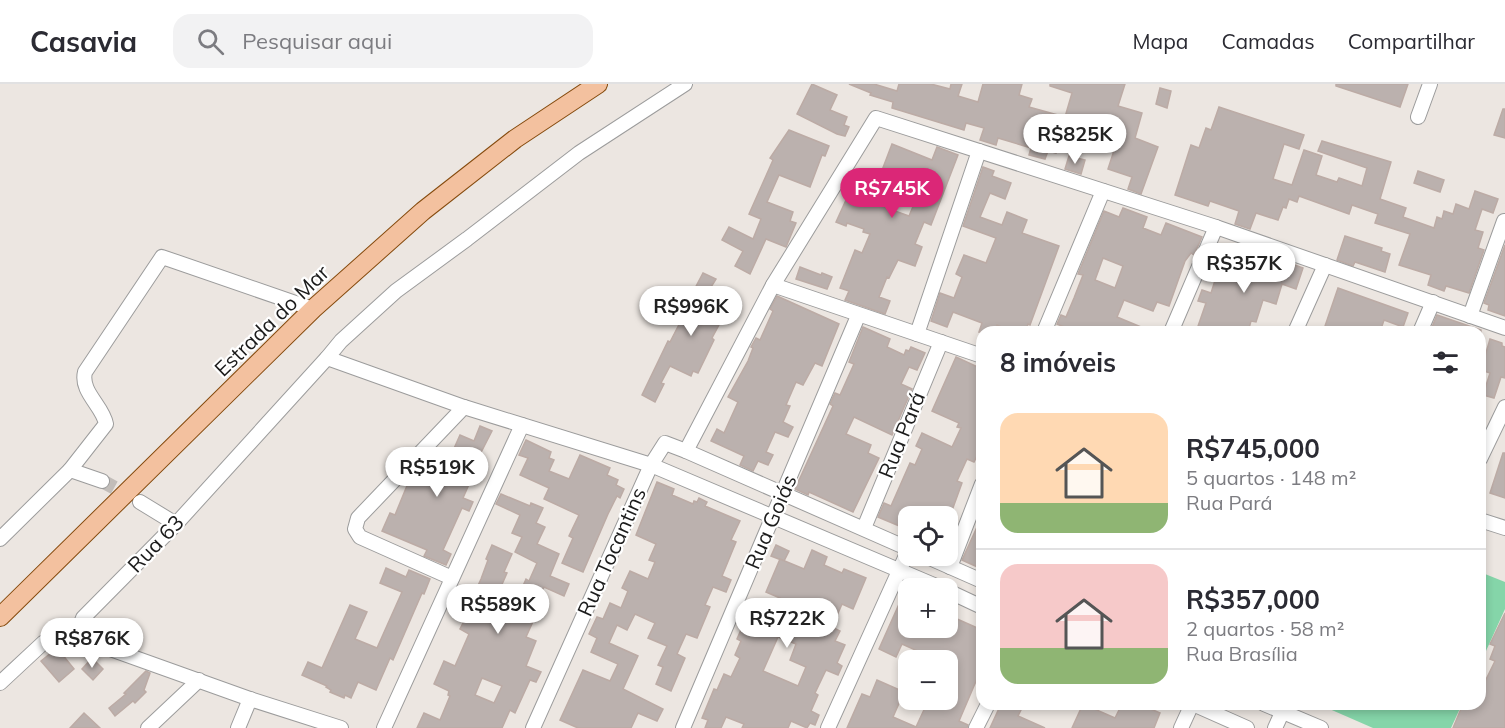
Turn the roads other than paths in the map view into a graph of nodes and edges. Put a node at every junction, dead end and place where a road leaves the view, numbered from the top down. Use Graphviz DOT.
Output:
graph roads {
  1 [pos="598,84"];
  2 [pos="685,84"];
  3 [pos="1430,84"];
  4 [pos="1418,117"];
  5 [pos="979,151"];
  6 [pos="1103,191"];
  7 [pos="1504,221"];
  8 [pos="1216,227"];
  9 [pos="1325,266"];
  10 [pos="773,285"];
  11 [pos="1433,302"];
  12 [pos="314,309"];
  13 [pos="858,316"];
  14 [pos="1470,316"];
  15 [pos="1047,326"];
  16 [pos="1174,326"];
  17 [pos="1298,326"];
  18 [pos="1422,326"];
  19 [pos="1505,328"];
  20 [pos="916,334"];
  21 [pos="941,342"];
  22 [pos="976,355"];
  23 [pos="327,358"];
  24 [pos="464,407"];
  25 [pos="1505,407"];
  26 [pos="522,425"];
  27 [pos="1486,447"];
  28 [pos="686,451"];
  29 [pos="651,465"];
  30 [pos="70,470"];
  31 [pos="102,481"];
  32 [pos="783,494"];
  33 [pos="976,500"];
  34 [pos="140,502"];
  35 [pos="773,518"];
  36 [pos="1486,522"];
  37 [pos="176,524"];
  38 [pos="864,528"];
  39 [pos="1505,528"];
  40 [pos="0,539"];
  41 [pos="898,544"];
  42 [pos="901,566"];
  43 [pos="950,567"];
  44 [pos="900,569"];
  45 [pos="452,578"];
  46 [pos="919,578"];
  47 [pos="976,578"];
  48 [pos="958,596"];
  49 [pos="976,604"];
  50 [pos="0,617"];
  51 [pos="80,634"];
  52 [pos="199,680"];
  53 [pos="0,683"];
  54 [pos="250,699"];
  55 [pos="985,710"];
  56 [pos="1189,710"];
  57 [pos="1206,710"];
  58 [pos="1283,710"];
  59 [pos="1289,710"];
  60 [pos="148,728"];
  61 [pos="238,728"];
  62 [pos="341,728"];
  63 [pos="384,728"];
  64 [pos="533,728"];
  65 [pos="683,728"];
  66 [pos="828,728"];
  67 [pos="976,728"];
  68 [pos="1181,728"];
  69 [pos="1247,728"];
  70 [pos="1275,728"];
  71 [pos="1321,728"];
  1 -- 12 [label="main road, Estrada do Mar"];
  2 -- 23 [label="street, Rua 63"];
  3 -- 4 [label="street"];
  5 -- 6 [label="street"];
  5 -- 10 [label="street"];
  5 -- 20 [label="street"];
  6 -- 8 [label="street"];
  6 -- 15 [label="street"];
  7 -- 14 [label="street"];
  8 -- 9 [label="street"];
  8 -- 16 [label="street"];
  9 -- 11 [label="street"];
  9 -- 17 [label="street"];
  10 -- 13 [label="street"];
  10 -- 28 [label="street"];
  11 -- 14 [label="street"];
  11 -- 18 [label="street"];
  12 -- 30 [label="street"];
  12 -- 50 [label="main road, Estrada do Mar"];
  13 -- 20 [label="street"];
  13 -- 32 [label="street, Rua Goiás"];
  14 -- 19 [label="street"];
  20 -- 21 [label="street"];
  21 -- 22 [label="street"];
  21 -- 38 [label="street, Rua Pará"];
  23 -- 24 [label="street"];
  23 -- 37 [label="street, Rua 63"];
  24 -- 26 [label="street"];
  24 -- 45 [label="street"];
  25 -- 27 [label="street"];
  26 -- 29 [label="street"];
  26 -- 45 [label="street"];
  28 -- 29 [label="street, Rua Tocantins"];
  28 -- 32 [label="street"];
  29 -- 35 [label="street"];
  29 -- 64 [label="street, Rua Tocantins"];
  30 -- 31 [label="street"];
  30 -- 40 [label="street"];
  32 -- 35 [label="street, Rua Goiás"];
  32 -- 38 [label="street"];
  33 -- 43 [label="street"];
  34 -- 37 [label="street"];
  35 -- 44 [label="street"];
  35 -- 65 [label="street, Rua Goiás"];
  36 -- 39 [label="street"];
  37 -- 51 [label="street, Rua 63"];
  38 -- 41 [label="street"];
  42 -- 44 [label="street"];
  43 -- 47 [label="street"];
  44 -- 46 [label="street"];
  44 -- 66 [label="street"];
  45 -- 63 [label="street"];
  48 -- 49 [label="street"];
  51 -- 52 [label="street"];
  51 -- 53 [label="street"];
  52 -- 54 [label="street"];
  52 -- 60 [label="street"];
  54 -- 61 [label="street"];
  54 -- 62 [label="street"];
  55 -- 67 [label="street"];
  56 -- 68 [label="street"];
  57 -- 69 [label="street"];
  58 -- 70 [label="street"];
  59 -- 71 [label="street"];
}
